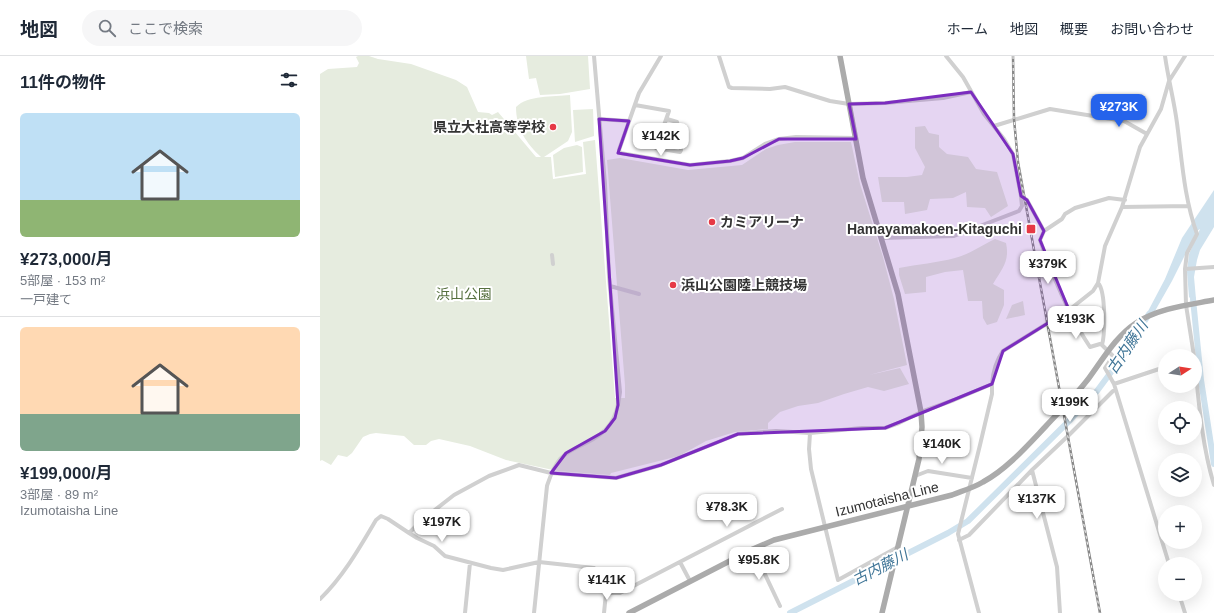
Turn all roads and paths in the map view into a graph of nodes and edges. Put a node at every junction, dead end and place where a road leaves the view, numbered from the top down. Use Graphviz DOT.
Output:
graph roads {
  1 [pos="594,56"];
  2 [pos="661,56"];
  3 [pos="720,56"];
  4 [pos="840,56"];
  5 [pos="946,56"];
  6 [pos="1165,56"];
  7 [pos="1185,56"];
  8 [pos="1170,81"];
  9 [pos="971,92"];
  10 [pos="849,104"];
  11 [pos="635,105"];
  12 [pos="600,119"];
  13 [pos="667,119"];
  14 [pos="629,121"];
  15 [pos="994,126"];
  16 [pos="1147,134"];
  17 [pos="855,138"];
  18 [pos="1021,196"];
  19 [pos="1125,200"];
  20 [pos="1189,206"];
  21 [pos="1122,208"];
  22 [pos="1044,231"];
  23 [pos="881,238"];
  24 [pos="552,255"];
  25 [pos="553,264"];
  26 [pos="1214,267"];
  27 [pos="1186,269"];
  28 [pos="1098,283"];
  29 [pos="610,286"];
  30 [pos="639,294"];
  31 [pos="1214,300"];
  32 [pos="1188,305"];
  33 [pos="1069,310"];
  34 [pos="1102,346"];
  35 [pos="1193,349"];
  36 [pos="1108,352"];
  37 [pos="1158,369"];
  38 [pos="1113,382"];
  39 [pos="992,384"];
  40 [pos="1115,390"];
  41 [pos="1198,393"];
  42 [pos="921,412"];
  43 [pos="810,433"];
  44 [pos="1032,470"];
  45 [pos="551,473"];
  46 [pos="915,476"];
  47 [pos="972,478"];
  48 [pos="1214,485"];
  49 [pos="969,489"];
  50 [pos="908,506"];
  51 [pos="782,509"];
  52 [pos="826,527"];
  53 [pos="409,533"];
  54 [pos="959,538"];
  55 [pos="753,549"];
  56 [pos="897,549"];
  57 [pos="1167,557"];
  58 [pos="539,562"];
  59 [pos="680,562"];
  60 [pos="470,563"];
  61 [pos="690,581"];
  62 [pos="606,593"];
  63 [pos="320,598"];
  64 [pos="1182,601"];
  65 [pos="780,606"];
  66 [pos="465,613"];
  67 [pos="534,613"];
  68 [pos="604,613"];
  69 [pos="629,613"];
  70 [pos="882,613"];
  71 [pos="980,613"];
  72 [pos="1060,613"];
  73 [pos="1186,613"];
  1 -- 12 [label="street"];
  2 -- 11 [label="street"];
  3 -- 10 [label="street"];
  4 -- 10 [label="main road"];
  5 -- 9 [label="street"];
  6 -- 8 [label="street"];
  7 -- 8 [label="street"];
  8 -- 16 [label="street"];
  8 -- 20 [label="street"];
  9 -- 10 [label="street"];
  9 -- 15 [label="street"];
  10 -- 17 [label="main road"];
  11 -- 13 [label="street"];
  11 -- 14 [label="street"];
  12 -- 14 [label="street"];
  12 -- 29 [label="street"];
  13 -- 13 [label="street"];
  14 -- 17 [label="street"];
  15 -- 16 [label="street"];
  15 -- 18 [label="street"];
  16 -- 19 [label="street"];
  17 -- 23 [label="main road"];
  18 -- 22 [label="street"];
  18 -- 23 [label="street"];
  19 -- 21 [label="street"];
  19 -- 22 [label="street"];
  20 -- 21 [label="street"];
  20 -- 27 [label="street"];
  21 -- 28 [label="street"];
  22 -- 33 [label="street"];
  23 -- 42 [label="main road"];
  24 -- 25 [label="street"];
  26 -- 27 [label="street"];
  27 -- 32 [label="street"];
  28 -- 33 [label="street"];
  28 -- 34 [label="street"];
  29 -- 30 [label="street"];
  29 -- 45 [label="street"];
  31 -- 32 [label="main road, Izumotaisha Line"];
  32 -- 35 [label="street"];
  32 -- 36 [label="main road, Izumotaisha Line"];
  33 -- 34 [label="street"];
  33 -- 39 [label="street"];
  34 -- 36 [label="street"];
  36 -- 38 [label="street"];
  36 -- 49 [label="main road, Izumotaisha Line"];
  37 -- 38 [label="street"];
  38 -- 40 [label="street"];
  39 -- 42 [label="street"];
  39 -- 47 [label="street"];
  40 -- 44 [label="street"];
  40 -- 57 [label="street"];
  41 -- 48 [label="street"];
  42 -- 43 [label="street"];
  42 -- 46 [label="main road"];
  43 -- 45 [label="street"];
  43 -- 52 [label="street"];
  44 -- 54 [label="street"];
  44 -- 72 [label="street"];
  45 -- 53 [label="street"];
  45 -- 58 [label="street"];
  46 -- 47 [label="street"];
  46 -- 50 [label="main road"];
  47 -- 49 [label="street"];
  49 -- 50 [label="main road, Izumotaisha Line"];
  49 -- 54 [label="street"];
  50 -- 52 [label="main road, Izumotaisha Line"];
  50 -- 56 [label="main road"];
  51 -- 59 [label="street"];
  52 -- 55 [label="main road, Izumotaisha Line"];
  52 -- 56 [label="street"];
  53 -- 60 [label="street"];
  53 -- 63 [label="street"];
  54 -- 71 [label="street"];
  55 -- 61 [label="main road, Izumotaisha Line"];
  55 -- 65 [label="street"];
  56 -- 70 [label="main road"];
  58 -- 60 [label="street"];
  58 -- 62 [label="street"];
  58 -- 67 [label="street"];
  59 -- 61 [label="street"];
  59 -- 62 [label="street"];
  60 -- 66 [label="street"];
  61 -- 69 [label="main road, Izumotaisha Line"];
  62 -- 68 [label="street"];
  64 -- 73 [label="street"];
}
